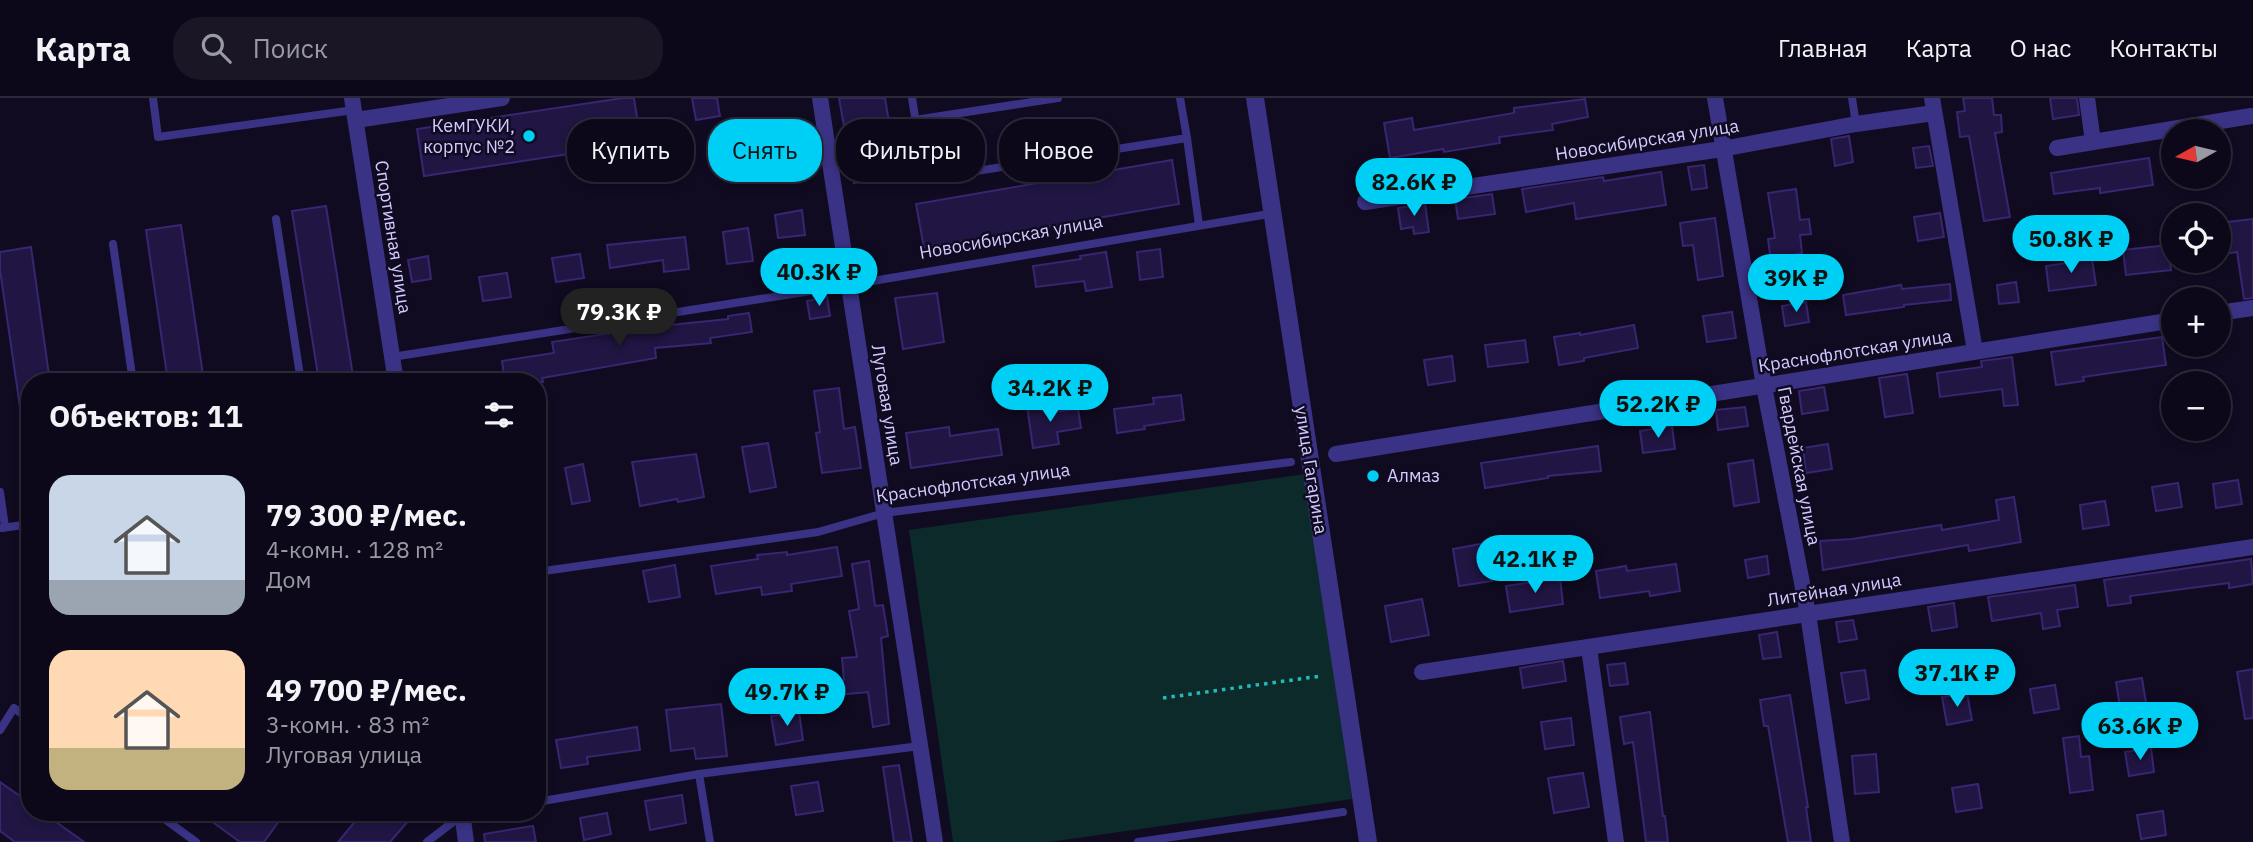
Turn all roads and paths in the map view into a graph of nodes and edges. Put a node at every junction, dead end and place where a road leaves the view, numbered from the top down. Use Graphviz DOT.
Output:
graph roads {
  1 [pos="153,98"];
  2 [pos="502,98"];
  3 [pos="820,98"];
  4 [pos="912,98"];
  5 [pos="1058,98"];
  6 [pos="1180,98"];
  7 [pos="1255,98"];
  8 [pos="1715,98"];
  9 [pos="1852,98"];
  10 [pos="2087,98"];
  11 [pos="1933,106"];
  12 [pos="354,110"];
  13 [pos="2251,116"];
  14 [pos="915,119"];
  15 [pos="922,119"];
  16 [pos="1856,124"];
  17 [pos="1186,138"];
  18 [pos="2093,142"];
  19 [pos="2057,148"];
  20 [pos="1722,149"];
  21 [pos="985,170"];
  22 [pos="1365,202"];
  23 [pos="1263,215"];
  24 [pos="276,219"];
  25 [pos="1199,225"];
  26 [pos="113,244"];
  27 [pos="849,285"];
  28 [pos="2253,308"];
  29 [pos="2231,311"];
  30 [pos="2161,322"];
  31 [pos="1975,351"];
  32 [pos="392,357"];
  33 [pos="132,373"];
  34 [pos="300,373"];
  35 [pos="395,373"];
  36 [pos="1764,386"];
  37 [pos="1336,454"];
  38 [pos="1291,462"];
  39 [pos="0,492"];
  40 [pos="884,513"];
  41 [pos="21,525"];
  42 [pos="2,528"];
  43 [pos="2253,548"];
  44 [pos="546,571"];
  45 [pos="1808,614"];
  46 [pos="1589,648"];
  47 [pos="1422,672"];
  48 [pos="1321,676"];
  49 [pos="1163,698"];
  50 [pos="21,713"];
  51 [pos="0,730"];
  52 [pos="920,746"];
  53 [pos="699,774"];
  54 [pos="546,800"];
  55 [pos="1343,812"];
  56 [pos="167,821"];
  57 [pos="453,821"];
  58 [pos="463,821"];
  59 [pos="196,842"];
  60 [pos="427,842"];
  61 [pos="466,842"];
  62 [pos="710,842"];
  63 [pos="935,842"];
  64 [pos="1138,842"];
  65 [pos="1368,842"];
  66 [pos="1616,842"];
  67 [pos="1842,842"];
  1 -- 12 [label="lane"];
  2 -- 12 [label="street"];
  3 -- 27 [label="street, Луговая улица"];
  4 -- 14 [label="lane"];
  5 -- 15 [label="lane"];
  6 -- 17 [label="lane"];
  7 -- 65 [label="street, улица Гагарина"];
  8 -- 20 [label="street, Гвардейская улица"];
  9 -- 16 [label="lane"];
  10 -- 18 [label="street"];
  11 -- 16 [label="street, Новосибирская улица"];
  11 -- 31 [label="street"];
  12 -- 32 [label="street, Спортивная улица"];
  13 -- 18 [label="street"];
  16 -- 20 [label="street, Новосибирская улица"];
  17 -- 21 [label="lane"];
  17 -- 25 [label="lane"];
  18 -- 19 [label="street"];
  20 -- 22 [label="street, Новосибирская улица"];
  20 -- 36 [label="street, Гвардейская улица"];
  23 -- 25 [label="lane, Новосибирская улица"];
  24 -- 34 [label="lane"];
  25 -- 27 [label="lane, Новосибирская улица"];
  26 -- 33 [label="lane"];
  27 -- 32 [label="lane, Новосибирская улица"];
  27 -- 40 [label="street, Луговая улица"];
  28 -- 29 [label="street"];
  30 -- 31 [label="street, Краснофлотская улица"];
  31 -- 36 [label="street, Краснофлотская улица"];
  32 -- 35 [label="street, Спортивная улица"];
  36 -- 37 [label="street, Краснофлотская улица"];
  36 -- 45 [label="street, Гвардейская улица"];
  38 -- 40 [label="lane, Краснофлотская улица"];
  39 -- 42 [label="lane"];
  40 -- 44 [label="lane, Краснофлотская улица"];
  40 -- 52 [label="street, Луговая улица"];
  41 -- 42 [label="lane"];
  43 -- 45 [label="street, Литейная улица"];
  45 -- 46 [label="street, Литейная улица"];
  45 -- 67 [label="street, Гвардейская улица"];
  46 -- 47 [label="street, Литейная улица"];
  46 -- 66 [label="street"];
  48 -- 49 [label="path"];
  50 -- 51 [label="lane"];
  52 -- 53 [label="lane"];
  52 -- 63 [label="street, Луговая улица"];
  53 -- 54 [label="lane"];
  53 -- 62 [label="lane"];
  55 -- 64 [label="lane"];
  56 -- 59 [label="lane"];
  57 -- 60 [label="lane"];
  58 -- 61 [label="street"];
}
